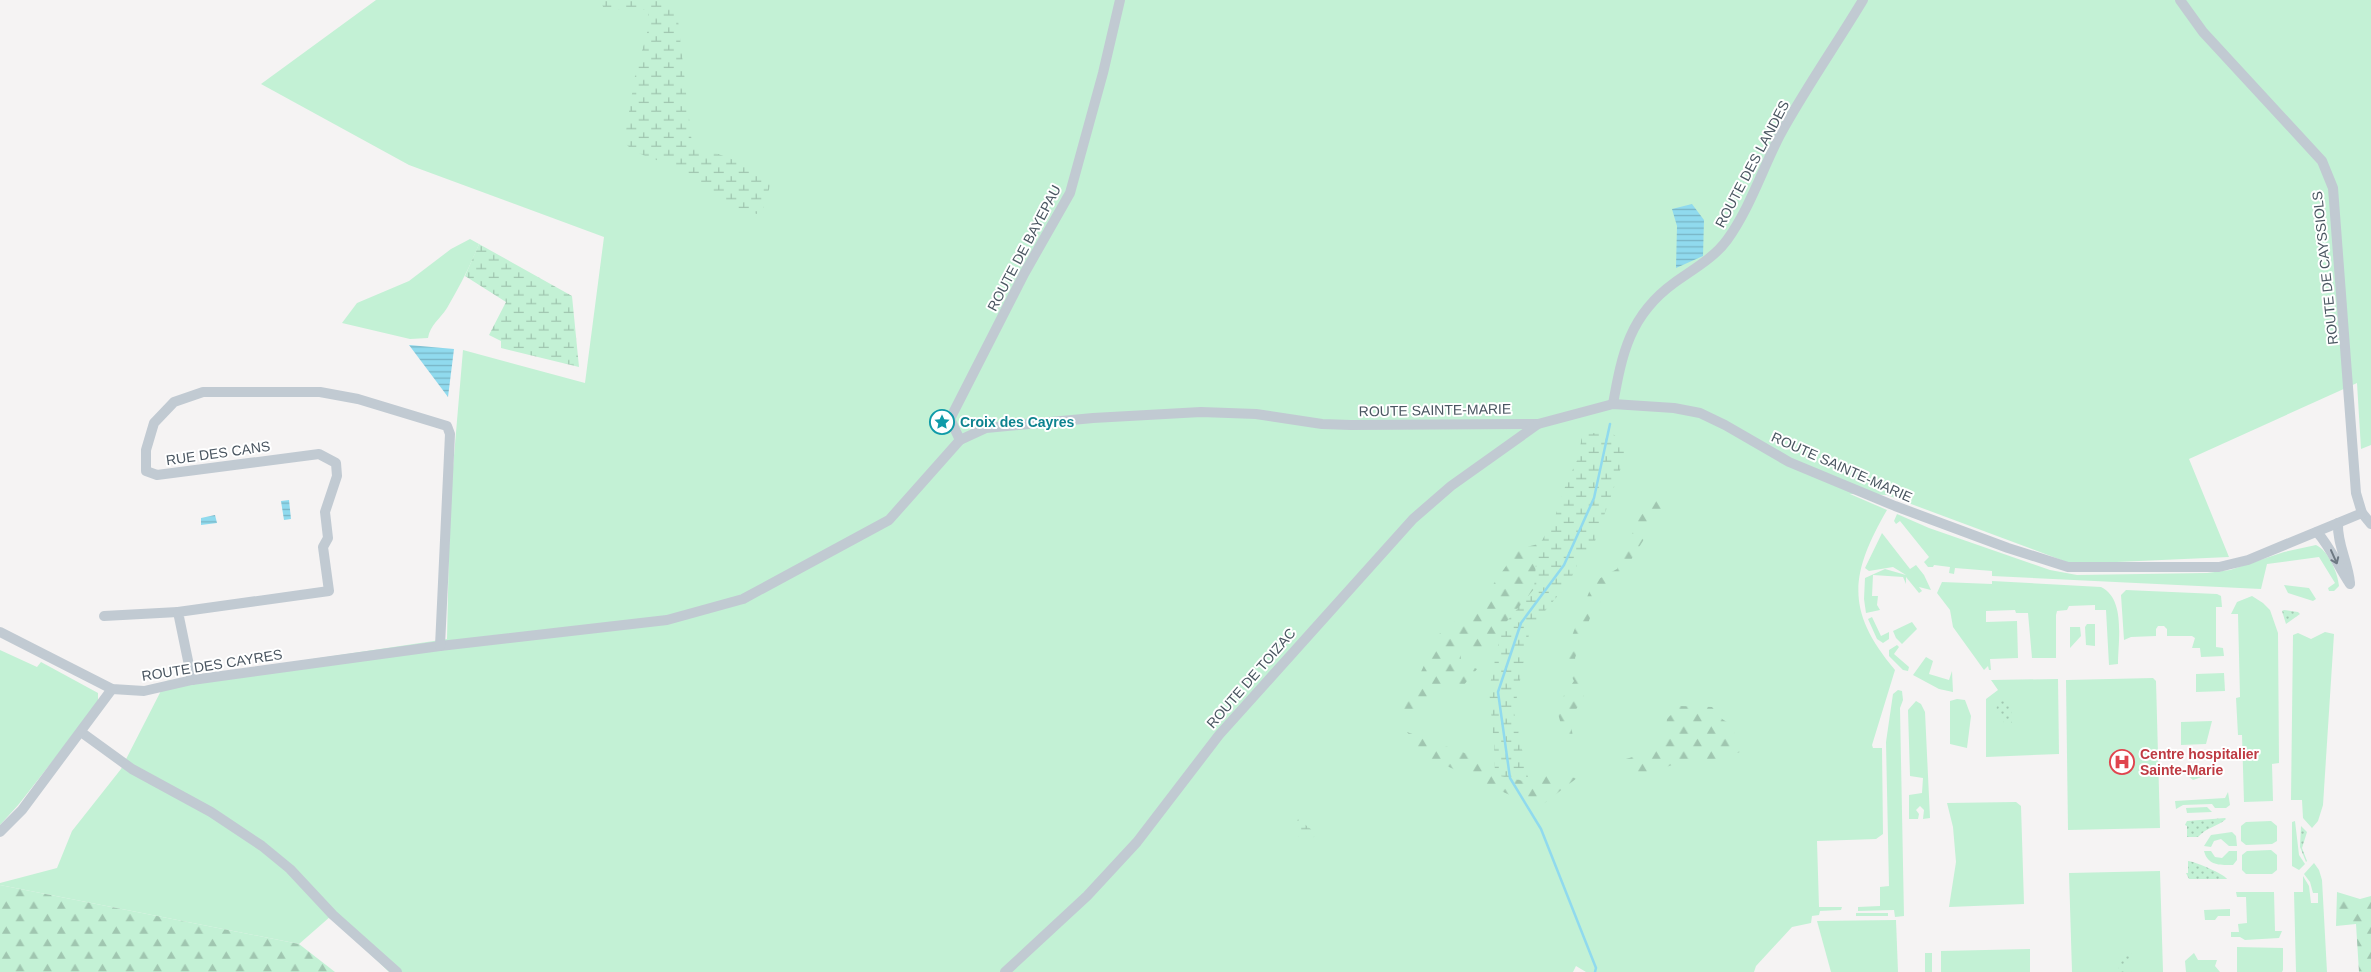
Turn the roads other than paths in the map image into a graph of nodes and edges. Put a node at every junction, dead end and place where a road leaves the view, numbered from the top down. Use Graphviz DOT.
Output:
graph roads {
  1 [pos="1120,0"];
  2 [pos="1864,0"];
  3 [pos="2180,0"];
  4 [pos="1613,404"];
  5 [pos="1538,424"];
  6 [pos="960,440"];
  7 [pos="2362,513"];
  8 [pos="2338,523"];
  9 [pos="2371,524"];
  10 [pos="2317,532"];
  11 [pos="178,612"];
  12 [pos="104,616"];
  13 [pos="0,632"];
  14 [pos="440,646"];
  15 [pos="192,680"];
  16 [pos="112,689"];
  17 [pos="81,732"];
  18 [pos="0,832"];
  19 [pos="397,972"];
  20 [pos="1006,972"];
  1 -- 6 [label="street, ROUTE DE BAYEPAU"];
  2 -- 4 [label="street, ROUTE DES LANDES"];
  3 -- 7 [label="street, ROUTE DE CAYSSIOLS"];
  4 -- 5 [label="street, ROUTE SAINTE-MARIE"];
  4 -- 10 [label="street, ROUTE SAINTE-MARIE"];
  5 -- 6 [label="street, ROUTE SAINTE-MARIE"];
  5 -- 20 [label="street, ROUTE DE TOIZAC"];
  6 -- 14 [label="street, ROUTE DES CAYRES"];
  7 -- 8 [label="street, ROUTE SAINTE-MARIE"];
  7 -- 9 [label="street, ROUTE DE CAYSSIOLS"];
  8 -- 10 [label="street, ROUTE SAINTE-MARIE"];
  10 -- 8 [label="street, one-way"];
  11 -- 12 [label="street"];
  11 -- 14 [label="street, RUE DES CANS"];
  11 -- 15 [label="street"];
  13 -- 16 [label="street, ROUTE DES CAYRES"];
  14 -- 15 [label="street, ROUTE DES CAYRES"];
  15 -- 16 [label="street, ROUTE DES CAYRES"];
  16 -- 17 [label="street"];
  17 -- 18 [label="street"];
  17 -- 19 [label="street"];
}
